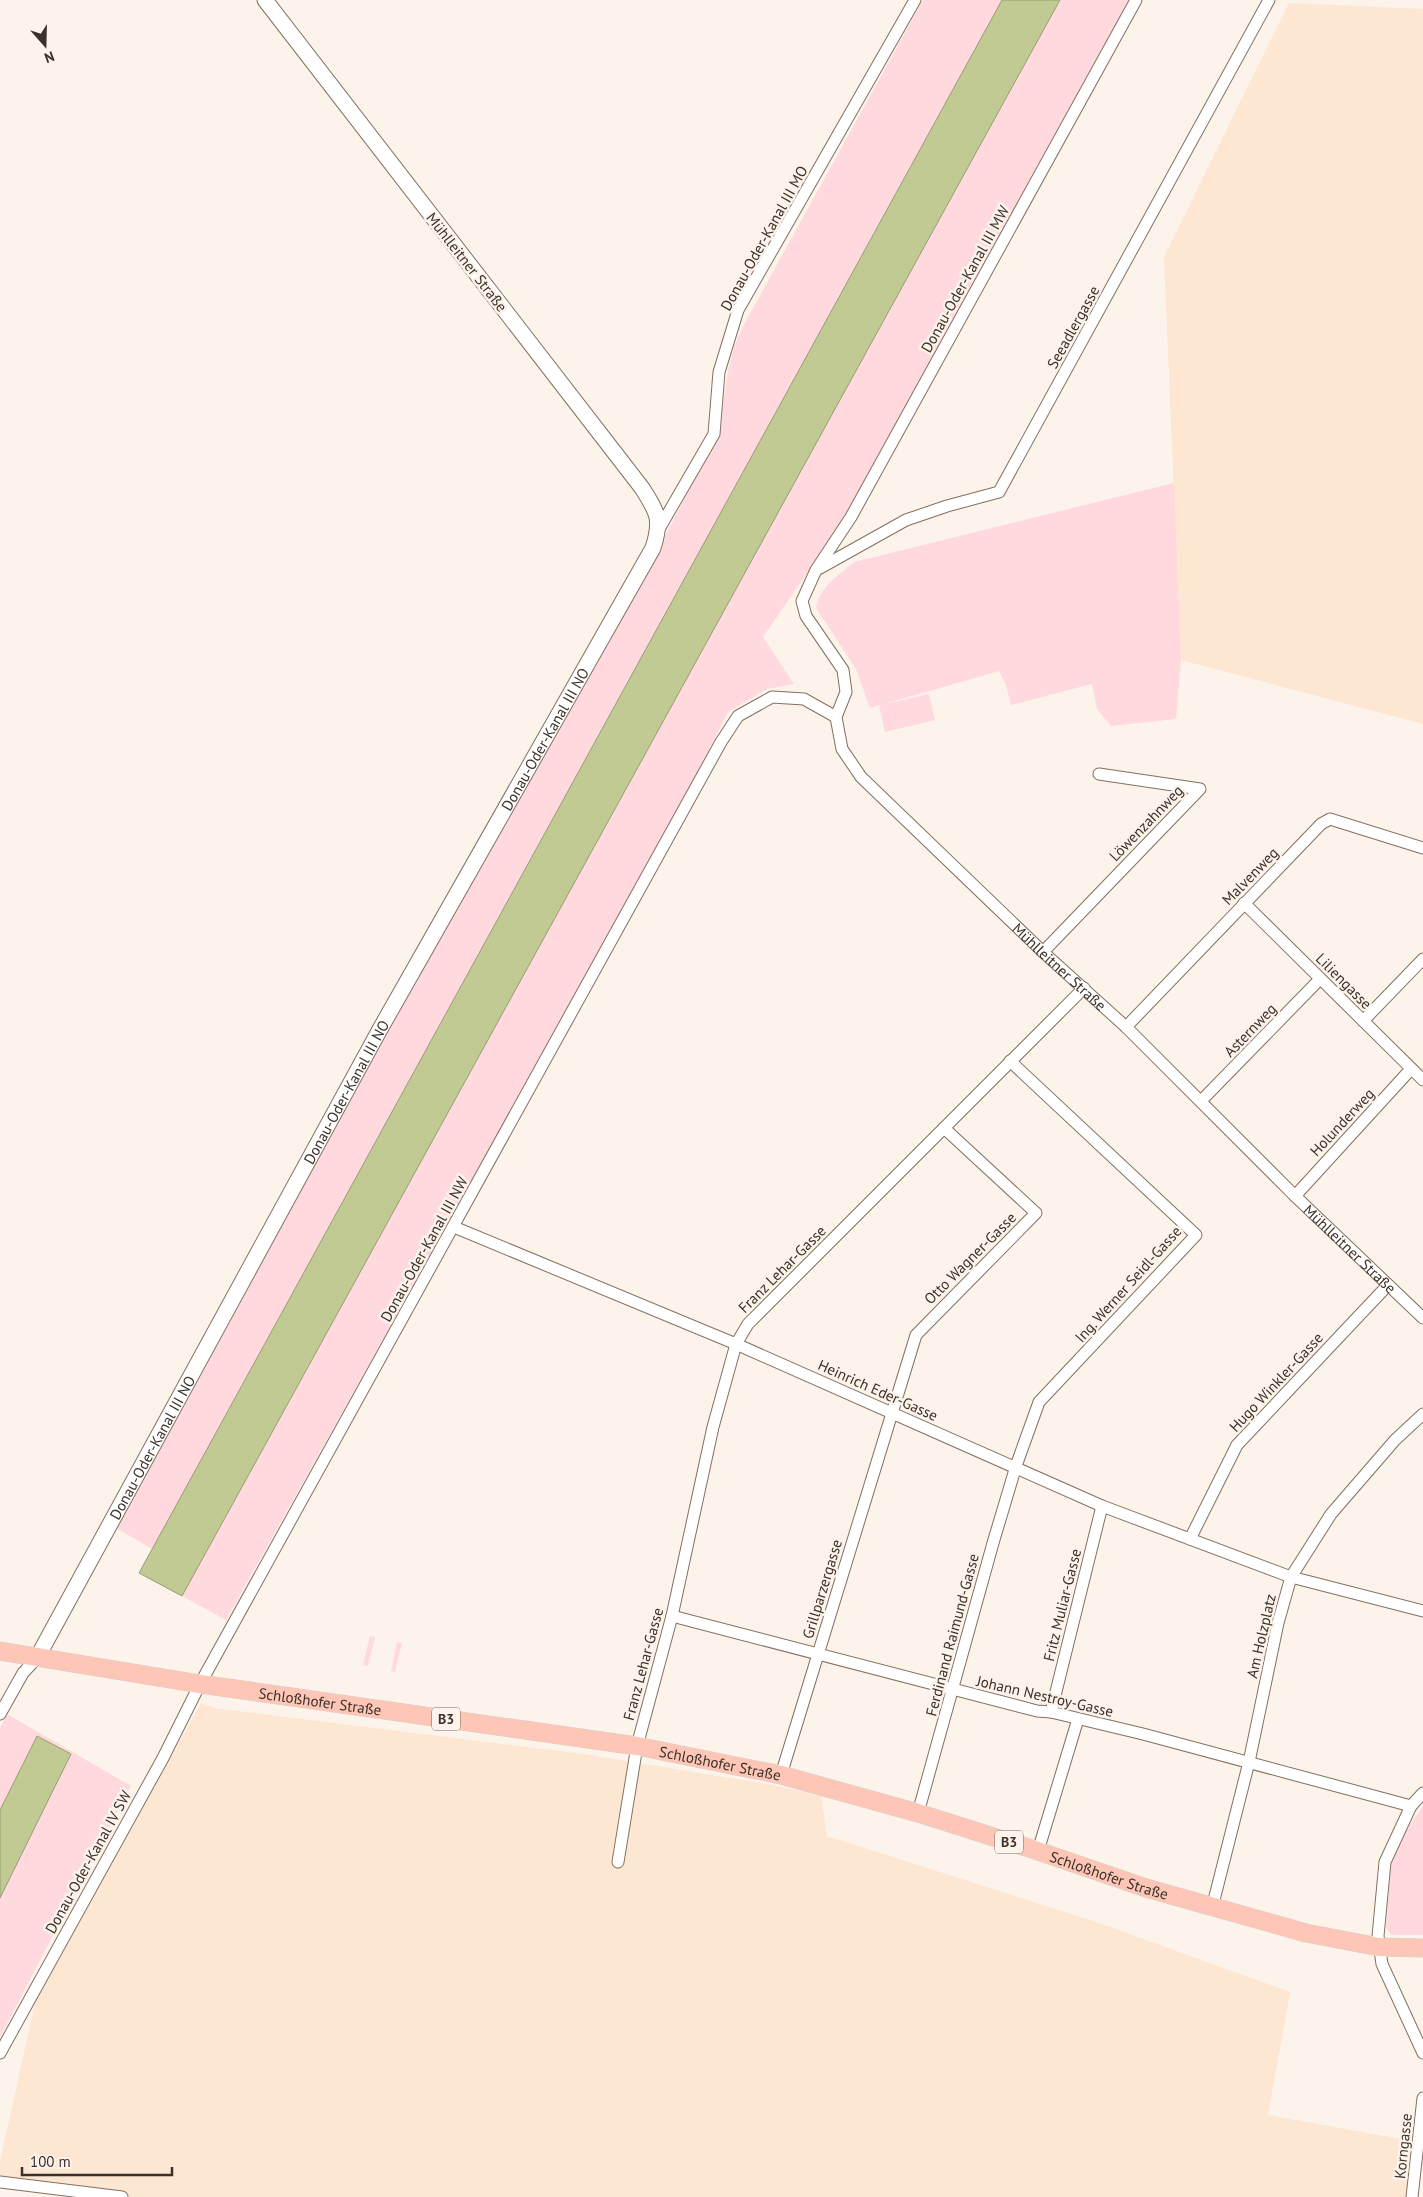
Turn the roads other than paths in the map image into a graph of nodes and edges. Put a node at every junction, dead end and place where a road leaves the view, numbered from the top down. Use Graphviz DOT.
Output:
graph roads {
  1 [pos="265,0"];
  2 [pos="915,0"];
  3 [pos="1136,0"];
  4 [pos="1269,0"];
  5 [pos="659,528"];
  6 [pos="816,570"];
  7 [pos="836,717"];
  8 [pos="1099,774"];
  9 [pos="1423,848"];
  10 [pos="1244,903"];
  11 [pos="1043,952"];
  12 [pos="1423,959"];
  13 [pos="1320,979"];
  14 [pos="1084,988"];
  15 [pos="1363,1021"];
  16 [pos="1126,1026"];
  17 [pos="1010,1061"];
  18 [pos="1411,1069"];
  19 [pos="1423,1080"];
  20 [pos="1201,1101"];
  21 [pos="944,1128"];
  22 [pos="1295,1196"];
  23 [pos="454,1227"];
  24 [pos="1388,1285"];
  25 [pos="1423,1318"];
  26 [pos="736,1344"];
  27 [pos="891,1411"];
  28 [pos="1423,1414"];
  29 [pos="1016,1466"];
  30 [pos="1102,1506"];
  31 [pos="1190,1539"];
  32 [pos="1291,1577"];
  33 [pos="1423,1610"];
  34 [pos="672,1616"];
  35 [pos="0,1651"];
  36 [pos="819,1653"];
  37 [pos="37,1658"];
  38 [pos="200,1684"];
  39 [pos="953,1690"];
  40 [pos="1051,1712"];
  41 [pos="0,1714"];
  42 [pos="1078,1719"];
  43 [pos="637,1746"];
  44 [pos="1249,1762"];
  45 [pos="781,1775"];
  46 [pos="1423,1793"];
  47 [pos="1411,1806"];
  48 [pos="918,1814"];
  49 [pos="1038,1851"];
  50 [pos="618,1862"];
  51 [pos="1212,1908"];
  52 [pos="1379,1947"];
  53 [pos="1423,1948"];
  54 [pos="0,2053"];
  55 [pos="1423,2053"];
  56 [pos="1423,2098"];
  57 [pos="0,2182"];
  58 [pos="50,2193"];
  59 [pos="122,2197"];
  60 [pos="1412,2197"];
  1 -- 5 [label="street, Mühlleitner Straße"];
  2 -- 5 [label="street, Donau-Oder-Kanal III MO"];
  3 -- 6 [label="street, Donau-Oder-Kanal III MW"];
  4 -- 6 [label="street, Seeadlergasse"];
  5 -- 37 [label="street, Donau-Oder-Kanal III NO"];
  6 -- 7 [label="street"];
  7 -- 11 [label="street, Mühlleitner Straße"];
  7 -- 23 [label="street, Donau-Oder-Kanal III NW"];
  8 -- 11 [label="street, Löwenzahnweg"];
  9 -- 10 [label="street, Malvenweg"];
  10 -- 13 [label="street, Liliengasse"];
  10 -- 16 [label="street, Malvenweg"];
  11 -- 14 [label="street, Mühlleitner Straße"];
  12 -- 15 [label="street"];
  13 -- 15 [label="street, Liliengasse"];
  13 -- 20 [label="street, Asternweg"];
  14 -- 16 [label="street, Mühlleitner Straße"];
  14 -- 17 [label="street, Franz Lehar-Gasse"];
  15 -- 18 [label="street, Liliengasse"];
  16 -- 20 [label="street, Mühlleitner Straße"];
  17 -- 21 [label="street, Franz Lehar-Gasse"];
  17 -- 29 [label="street, Ing. Werner Seidl-Gasse"];
  18 -- 19 [label="street, Liliengasse"];
  18 -- 22 [label="street, Holunderweg"];
  20 -- 22 [label="street, Mühlleitner Straße"];
  21 -- 26 [label="street, Franz Lehar-Gasse"];
  21 -- 27 [label="street, Otto Wagner-Gasse"];
  22 -- 24 [label="street, Mühlleitner Straße"];
  23 -- 26 [label="street, Heinrich Eder-Gasse"];
  23 -- 38 [label="street, Donau-Oder-Kanal III NW"];
  24 -- 25 [label="street, Mühlleitner Straße"];
  24 -- 31 [label="street, Hugo Winkler-Gasse"];
  26 -- 27 [label="street, Heinrich Eder-Gasse"];
  26 -- 34 [label="street, Franz Lehar-Gasse"];
  27 -- 29 [label="street, Heinrich Eder-Gasse"];
  27 -- 36 [label="street, Grillparzergasse"];
  28 -- 32 [label="street, Am Holzplatz"];
  29 -- 30 [label="street, Heinrich Eder-Gasse"];
  29 -- 39 [label="street, Ferdinand Raimund-Gasse"];
  30 -- 31 [label="street, Heinrich Eder-Gasse"];
  30 -- 40 [label="street, Fritz Muliar-Gasse"];
  31 -- 32 [label="street, Heinrich Eder-Gasse"];
  32 -- 33 [label="street, Heinrich Eder-Gasse"];
  32 -- 44 [label="street, Am Holzplatz"];
  34 -- 36 [label="street, Johann Nestroy-Gasse"];
  34 -- 43 [label="street, Franz Lehar-Gasse"];
  35 -- 37 [label="main road, Schloßhofer Straße / B3"];
  36 -- 39 [label="street, Johann Nestroy-Gasse"];
  36 -- 45 [label="street, Grillparzergasse"];
  37 -- 38 [label="main road, Schloßhofer Straße / B3"];
  37 -- 41 [label="street"];
  38 -- 43 [label="main road, Schloßhofer Straße / B3"];
  38 -- 54 [label="street, Donau-Oder-Kanal IV SW"];
  39 -- 40 [label="street, Johann Nestroy-Gasse"];
  39 -- 48 [label="street, Ferdinand Raimund-Gasse"];
  40 -- 42 [label="street, Johann Nestroy-Gasse"];
  42 -- 44 [label="street, Johann Nestroy-Gasse"];
  42 -- 49 [label="street"];
  43 -- 45 [label="main road, Schloßhofer Straße / B3"];
  43 -- 50 [label="street, Franz Lehar-Gasse"];
  44 -- 47 [label="street, Johann Nestroy-Gasse"];
  44 -- 51 [label="street, Am Holzplatz"];
  45 -- 48 [label="main road, Schloßhofer Straße / B3"];
  46 -- 47 [label="street"];
  47 -- 52 [label="street"];
  48 -- 49 [label="main road, Schloßhofer Straße / B3"];
  49 -- 51 [label="main road, Schloßhofer Straße / B3"];
  51 -- 52 [label="main road, Schloßhofer Straße / B3"];
  52 -- 53 [label="main road, Schloßhofer Straße / B3"];
  52 -- 55 [label="street"];
  56 -- 60 [label="street, Korngasse"];
  57 -- 58 [label="street"];
  58 -- 59 [label="street"];
}
